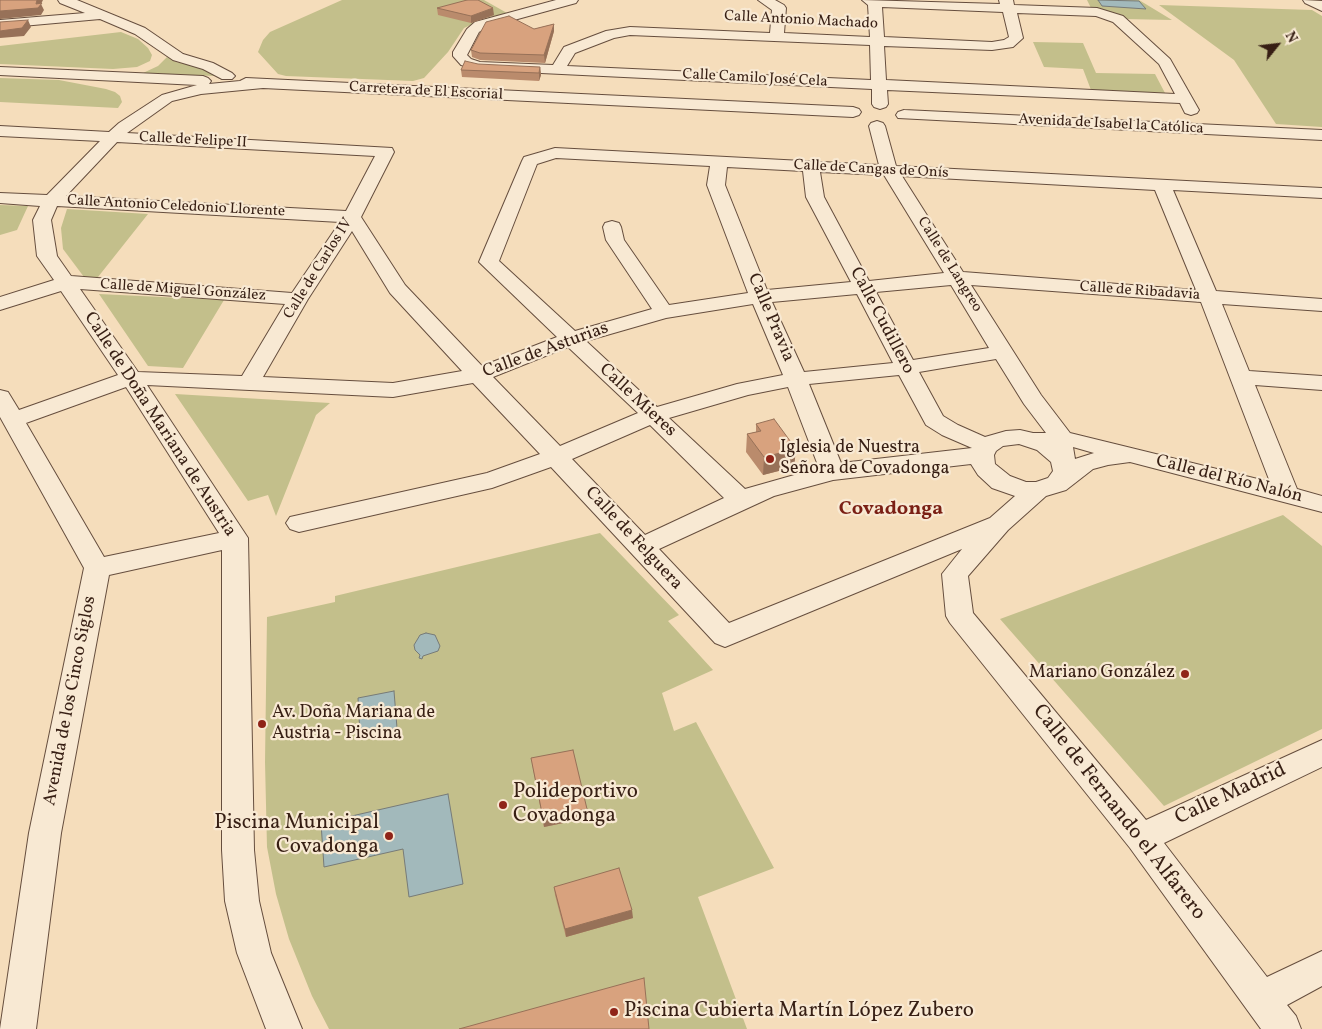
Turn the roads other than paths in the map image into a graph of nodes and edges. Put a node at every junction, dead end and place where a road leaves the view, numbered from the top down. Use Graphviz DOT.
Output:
graph roads {
  1 [pos="65,0"];
  2 [pos="571,0"];
  3 [pos="765,0"];
  4 [pos="1310,0"];
  5 [pos="872,1"];
  6 [pos="1007,4"];
  7 [pos="1322,7"];
  8 [pos="102,16"];
  9 [pos="0,24"];
  10 [pos="776,36"];
  11 [pos="876,41"];
  12 [pos="160,46"];
  13 [pos="558,69"];
  14 [pos="0,71"];
  15 [pos="61,74"];
  16 [pos="98,75"];
  17 [pos="240,82"];
  18 [pos="262,84"];
  19 [pos="878,84"];
  20 [pos="1185,99"];
  21 [pos="880,104"];
  22 [pos="852,112"];
  23 [pos="904,115"];
  24 [pos="1194,115"];
  25 [pos="877,126"];
  26 [pos="0,131"];
  27 [pos="119,132"];
  28 [pos="1320,135"];
  29 [pos="386,152"];
  30 [pos="719,162"];
  31 [pos="811,167"];
  32 [pos="889,170"];
  33 [pos="1162,186"];
  34 [pos="1322,193"];
  35 [pos="0,198"];
  36 [pos="52,201"];
  37 [pos="352,217"];
  38 [pos="612,227"];
  39 [pos="488,262"];
  40 [pos="958,278"];
  41 [pos="67,282"];
  42 [pos="864,287"];
  43 [pos="760,297"];
  44 [pos="1209,298"];
  45 [pos="298,299"];
  46 [pos="0,304"];
  47 [pos="1322,305"];
  48 [pos="664,312"];
  49 [pos="570,339"];
  50 [pos="1002,352"];
  51 [pos="905,368"];
  52 [pos="479,375"];
  53 [pos="1241,376"];
  54 [pos="131,378"];
  55 [pos="796,379"];
  56 [pos="1322,383"];
  57 [pos="248,384"];
  58 [pos="1032,399"];
  59 [pos="6,408"];
  60 [pos="653,414"];
  61 [pos="1047,418"];
  62 [pos="1027,439"];
  63 [pos="1059,441"];
  64 [pos="1096,446"];
  65 [pos="984,450"];
  66 [pos="1135,456"];
  67 [pos="556,457"];
  68 [pos="1063,471"];
  69 [pos="833,472"];
  70 [pos="1001,482"];
  71 [pos="1037,490"];
  72 [pos="1287,495"];
  73 [pos="741,500"];
  74 [pos="1322,504"];
  75 [pos="299,522"];
  76 [pos="998,524"];
  77 [pos="235,538"];
  78 [pos="641,547"];
  79 [pos="97,568"];
  80 [pos="1322,753"];
  81 [pos="1140,838"];
  82 [pos="1322,968"];
  83 [pos="1261,999"];
  84 [pos="18,1029"];
  85 [pos="284,1029"];
  86 [pos="1283,1029"];
  1 -- 8 [label="street"];
  2 -- 13 [label="street, Calle Camilo José Cela"];
  3 -- 10 [label="street"];
  4 -- 7 [label="street"];
  5 -- 6 [label="street"];
  5 -- 11 [label="street"];
  6 -- 11 [label="street, Calle Antonio Machado"];
  6 -- 20 [label="street"];
  8 -- 9 [label="street"];
  8 -- 12 [label="street"];
  10 -- 11 [label="street, Calle Antonio Machado"];
  10 -- 13 [label="street, Calle Antonio Machado"];
  11 -- 19 [label="street"];
  12 -- 16 [label="street"];
  12 -- 17 [label="street"];
  13 -- 19 [label="street, Calle Camilo José Cela"];
  14 -- 15 [label="street, Carretera de El Escorial"];
  15 -- 16 [label="street, Carretera de El Escorial"];
  15 -- 27 [label="street"];
  16 -- 17 [label="street, Carretera de El Escorial"];
  17 -- 18 [label="street, Carretera de El Escorial"];
  18 -- 22 [label="street, Carretera de El Escorial"];
  18 -- 27 [label="street, Calle de Doña Mariana de Austria"];
  19 -- 20 [label="street, Calle Camilo José Cela"];
  19 -- 21 [label="street"];
  20 -- 24 [label="street"];
  21 -- 22 [label="street"];
  21 -- 23 [label="street"];
  22 -- 25 [label="street"];
  23 -- 25 [label="street"];
  23 -- 28 [label="street, Avenida de Isabel la Católica"];
  25 -- 32 [label="street, Calle de Langreo"];
  26 -- 27 [label="street, Calle de Felipe II"];
  27 -- 29 [label="street, Calle de Felipe II"];
  27 -- 36 [label="street, Calle de Doña Mariana de Austria"];
  29 -- 37 [label="street, Calle de Carlos IV"];
  30 -- 31 [label="street, Calle de Cangas de Onís"];
  30 -- 39 [label="street, Calle de Cangas de Onís"];
  30 -- 43 [label="street, Calle Pravia"];
  31 -- 32 [label="street, Calle de Cangas de Onís"];
  31 -- 42 [label="street, Calle Cudillero"];
  32 -- 33 [label="street, Calle de Cangas de Onís"];
  32 -- 40 [label="street, Calle de Langreo"];
  33 -- 34 [label="street, Calle de Cangas de Onís"];
  33 -- 44 [label="street"];
  35 -- 36 [label="street, Calle Antonio Celedonio Llorente"];
  36 -- 37 [label="street, Calle Antonio Celedonio Llorente"];
  36 -- 41 [label="street, Calle de Doña Mariana de Austria"];
  37 -- 45 [label="street, Calle de Carlos IV"];
  37 -- 52 [label="street, Calle de Felguera"];
  38 -- 48 [label="street"];
  39 -- 49 [label="street, Calle Mieres"];
  40 -- 42 [label="street, Calle de Asturias"];
  40 -- 44 [label="street, Calle de Ribadavia"];
  40 -- 50 [label="street, Calle de Langreo"];
  41 -- 45 [label="street, Calle de Miguel González"];
  41 -- 46 [label="street"];
  41 -- 54 [label="street, Calle de Doña Mariana de Austria"];
  42 -- 43 [label="street, Calle de Asturias"];
  42 -- 51 [label="street, Calle Cudillero"];
  43 -- 48 [label="street, Calle de Asturias"];
  43 -- 55 [label="street, Calle Pravia"];
  44 -- 47 [label="street, Calle de Ribadavia"];
  44 -- 53 [label="street"];
  45 -- 57 [label="street, Calle de Carlos IV"];
  48 -- 49 [label="street, Calle de Asturias"];
  49 -- 52 [label="street, Calle de Asturias"];
  49 -- 60 [label="street, Calle Mieres"];
  50 -- 51 [label="street"];
  50 -- 58 [label="street, Calle de Langreo"];
  51 -- 55 [label="street"];
  51 -- 65 [label="street, Calle Cudillero"];
  52 -- 57 [label="street, Calle de Asturias"];
  52 -- 67 [label="street, Calle de Felguera"];
  53 -- 56 [label="street"];
  53 -- 72 [label="street"];
  54 -- 57 [label="street, Calle de Asturias"];
  54 -- 59 [label="street"];
  54 -- 77 [label="street, Calle de Doña Mariana de Austria"];
  55 -- 60 [label="street"];
  55 -- 69 [label="street, Calle Pravia"];
  58 -- 61 [label="street, Calle del Río Nalón"];
  58 -- 62 [label="street"];
  59 -- 79 [label="street"];
  60 -- 67 [label="street"];
  60 -- 73 [label="street, Calle Mieres"];
  61 -- 63 [label="street, Calle del Río Nalón"];
  61 -- 64 [label="street, Calle del Río Nalón"];
  62 -- 63 [label="street, Calle del Río Nalón"];
  62 -- 65 [label="street"];
  62 -- 68 [label="street"];
  63 -- 64 [label="street, Calle del Río Nalón"];
  63 -- 68 [label="street, Calle del Río Nalón"];
  64 -- 66 [label="street, Calle del Río Nalón"];
  65 -- 69 [label="street"];
  65 -- 70 [label="street"];
  66 -- 68 [label="street, Calle del Río Nalón"];
  66 -- 72 [label="street, Calle del Río Nalón"];
  67 -- 75 [label="street"];
  67 -- 78 [label="street, Calle de Felguera"];
  68 -- 71 [label="street"];
  69 -- 73 [label="street"];
  70 -- 71 [label="street"];
  70 -- 76 [label="street"];
  71 -- 76 [label="street, Calle de Fernando el Alfarero"];
  72 -- 74 [label="street, Calle del Río Nalón"];
  73 -- 78 [label="street"];
  76 -- 78 [label="street, Calle de Felguera"];
  76 -- 81 [label="street, Calle de Fernando el Alfarero"];
  77 -- 79 [label="street"];
  77 -- 85 [label="street, Calle de Doña Mariana de Austria"];
  79 -- 84 [label="street, Avenida de los Cinco Siglos"];
  80 -- 81 [label="street, Calle Madrid"];
  81 -- 83 [label="street, Calle de Fernando el Alfarero"];
  82 -- 83 [label="street"];
  83 -- 86 [label="street, Calle de Fernando el Alfarero"];
}
